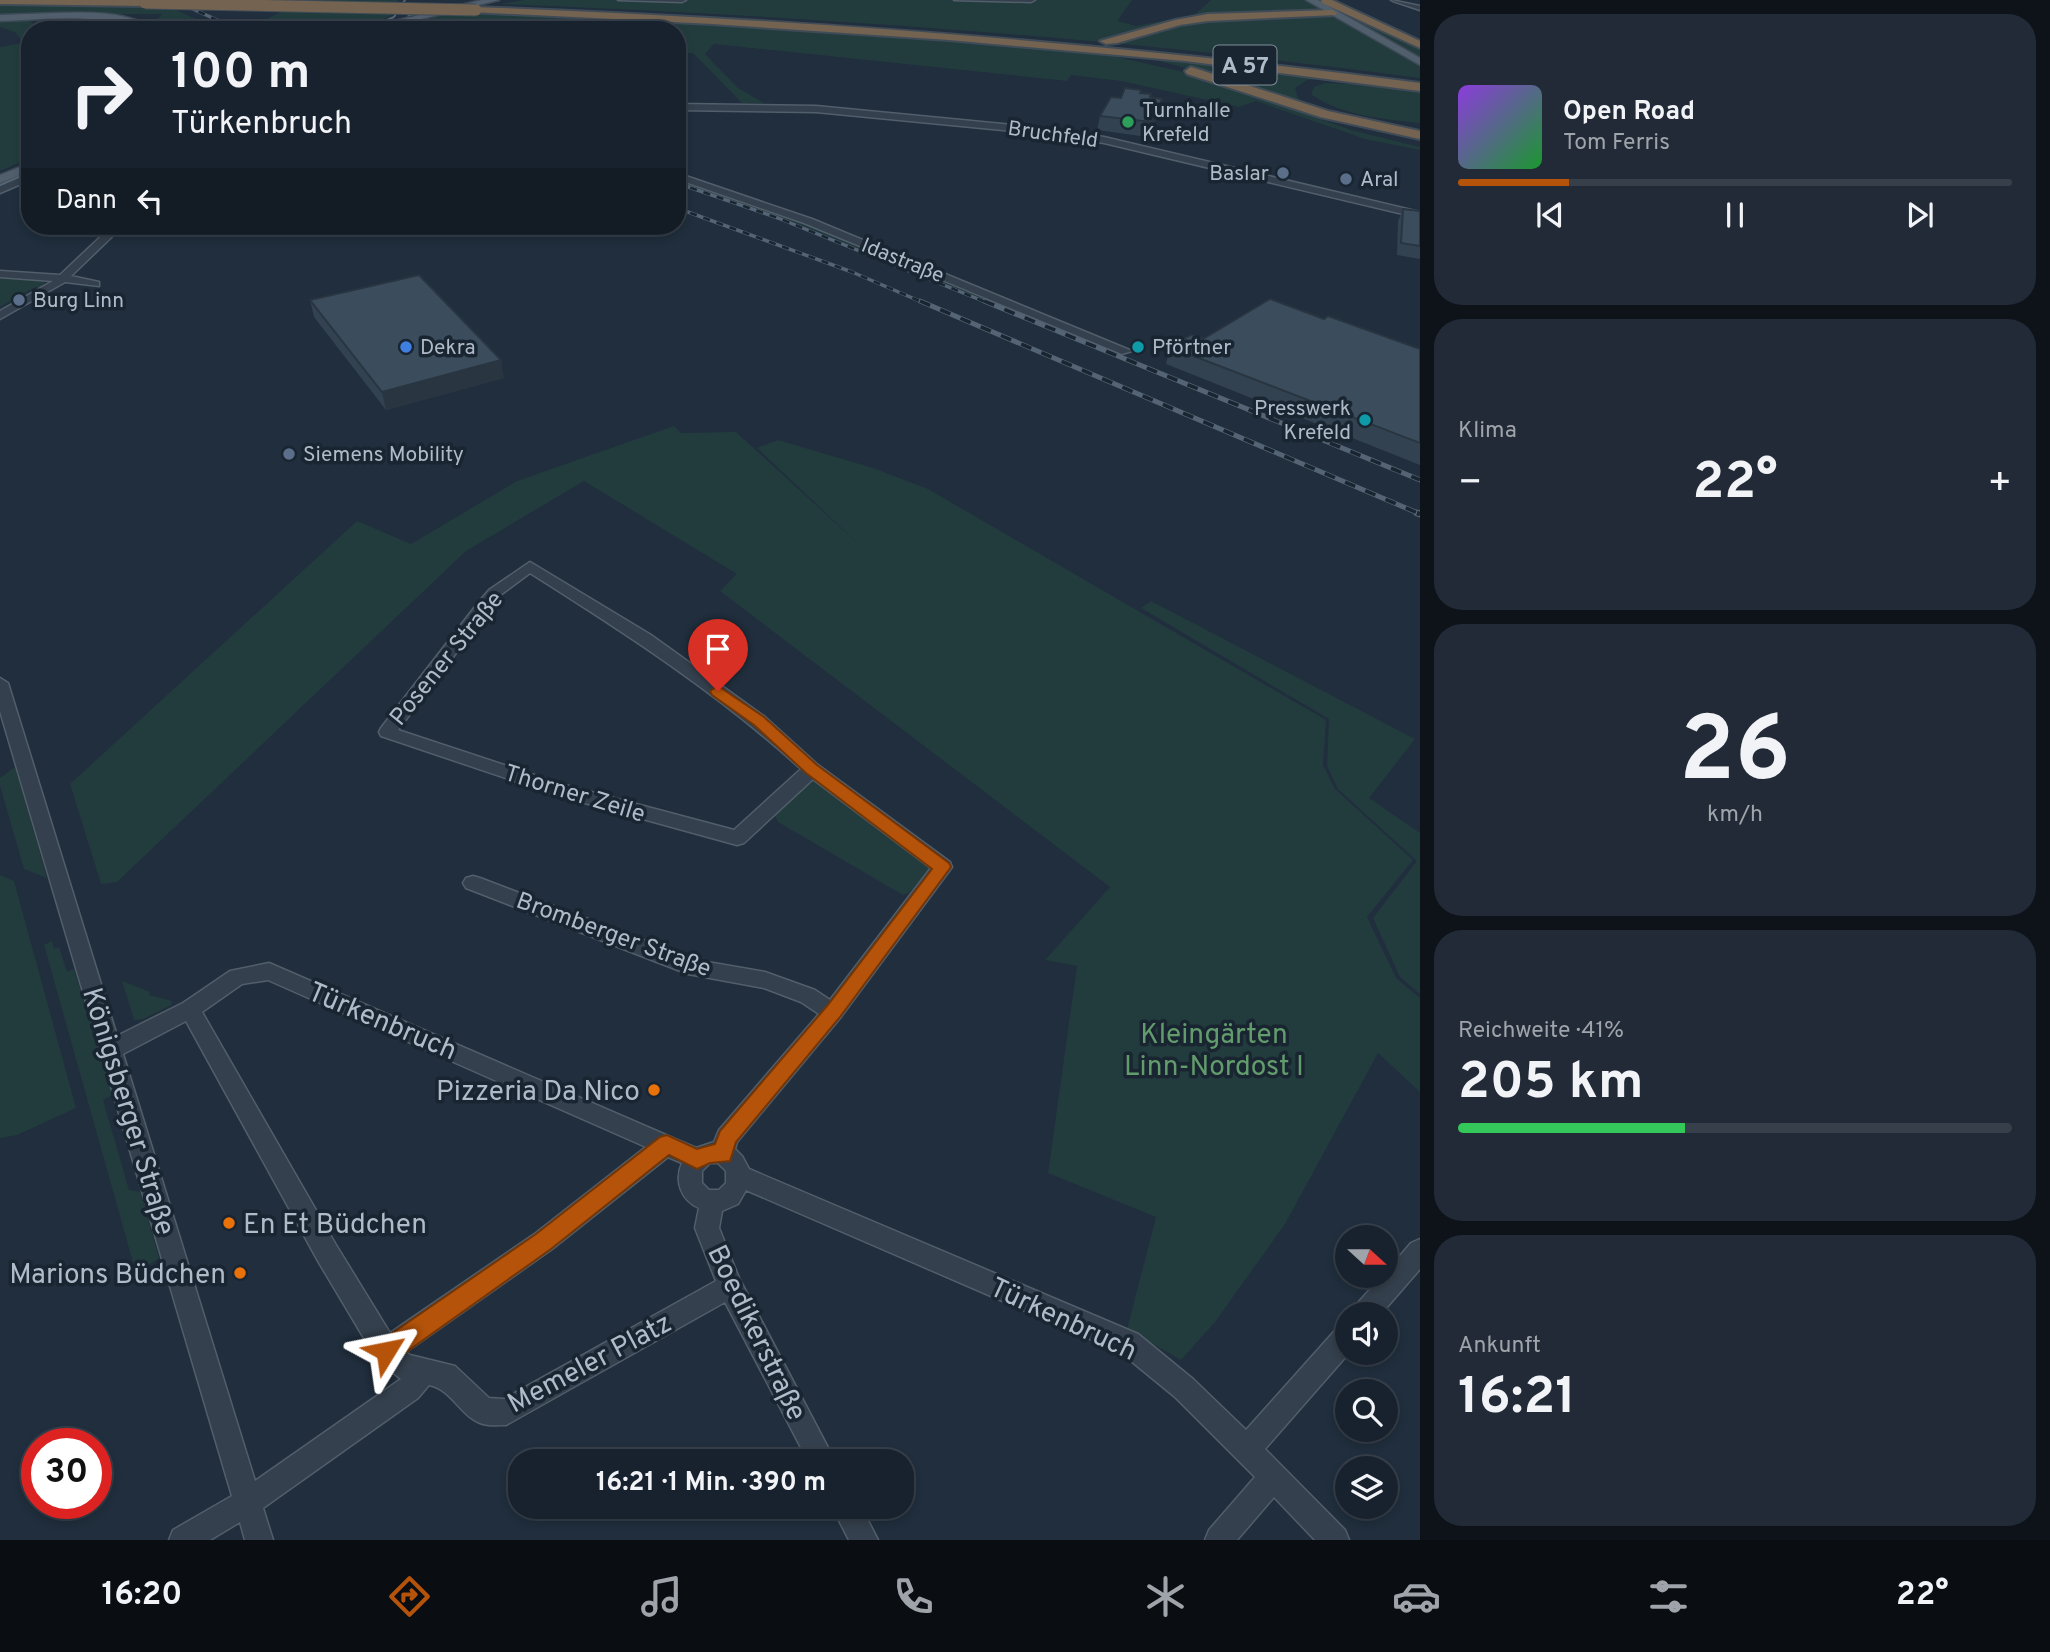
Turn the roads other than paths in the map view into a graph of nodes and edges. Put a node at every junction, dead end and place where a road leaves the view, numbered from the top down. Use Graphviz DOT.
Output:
graph roads {
  1 [pos="186,0"];
  2 [pos="622,0"];
  3 [pos="682,0"];
  4 [pos="958,0"];
  5 [pos="1031,0"];
  6 [pos="1319,0"];
  7 [pos="1395,0"];
  8 [pos="0,1"];
  9 [pos="493,3"];
  10 [pos="1420,8"];
  11 [pos="641,14"];
  12 [pos="1291,14"];
  13 [pos="1337,14"];
  14 [pos="676,16"];
  15 [pos="0,18"];
  16 [pos="412,19"];
  17 [pos="120,21"];
  18 [pos="403,21"];
  19 [pos="415,21"];
  20 [pos="1194,34"];
  21 [pos="1003,36"];
  22 [pos="1420,45"];
  23 [pos="1069,47"];
  24 [pos="1217,48"];
  25 [pos="1420,54"];
  26 [pos="1420,62"];
  27 [pos="1322,69"];
  28 [pos="1420,81"];
  29 [pos="1232,84"];
  30 [pos="1420,87"];
  31 [pos="686,107"];
  32 [pos="1420,126"];
  33 [pos="1420,135"];
  34 [pos="1420,143"];
  35 [pos="21,171"];
  36 [pos="0,179"];
  37 [pos="686,179"];
  38 [pos="21,182"];
  39 [pos="0,191"];
  40 [pos="1420,215"];
  41 [pos="107,235"];
  42 [pos="0,274"];
  43 [pos="62,278"];
  44 [pos="96,284"];
  45 [pos="0,316"];
  46 [pos="1126,351"];
  47 [pos="0,683"];
  48 [pos="387,732"];
  49 [pos="8,737"];
  50 [pos="812,769"];
  51 [pos="473,883"];
  52 [pos="190,1009"];
  53 [pos="834,1012"];
  54 [pos="111,1050"];
  55 [pos="667,1144"];
  56 [pos="722,1154"];
  57 [pos="697,1159"];
  58 [pos="739,1177"];
  59 [pos="712,1200"];
  60 [pos="1420,1251"];
  61 [pos="730,1286"];
  62 [pos="1375,1302"];
  63 [pos="1335,1350"];
  64 [pos="386,1351"];
  65 [pos="425,1370"];
  66 [pos="816,1449"];
  67 [pos="1247,1449"];
  68 [pos="1273,1477"];
  69 [pos="248,1503"];
  70 [pos="853,1519"];
  71 [pos="183,1540"];
  72 [pos="260,1540"];
  73 [pos="864,1540"];
  74 [pos="1219,1540"];
  75 [pos="1335,1540"];
  1 -- 9 [label="highway, A 57, bridge"];
  2 -- 3 [label="street"];
  4 -- 5 [label="street"];
  6 -- 12 [label="highway"];
  6 -- 13 [label="main road"];
  6 -- 22 [label="highway"];
  7 -- 10 [label="street"];
  8 -- 11 [label="highway, A 57, bridge"];
  9 -- 11 [label="highway, A 57"];
  9 -- 16 [label="main road"];
  11 -- 14 [label="highway, A 57"];
  12 -- 13 [label="highway"];
  12 -- 21 [label="highway"];
  13 -- 20 [label="highway"];
  13 -- 25 [label="main road"];
  13 -- 26 [label="main road"];
  14 -- 21 [label="highway, A 57"];
  14 -- 23 [label="highway, A 57"];
  15 -- 17 [label="main road"];
  16 -- 18 [label="main road"];
  16 -- 19 [label="street"];
  21 -- 27 [label="highway, A 57"];
  23 -- 29 [label="highway"];
  23 -- 30 [label="highway, A 57"];
  24 -- 27 [label="highway"];
  27 -- 28 [label="highway, A 57"];
  29 -- 33 [label="highway"];
  29 -- 34 [label="highway"];
  30 -- 32 [label="highway"];
  31 -- 40 [label="street, Bruchfeld"];
  35 -- 36 [label="main road"];
  37 -- 46 [label="street, Idastraße"];
  38 -- 39 [label="main road"];
  41 -- 43 [label="street"];
  42 -- 43 [label="street"];
  43 -- 44 [label="street"];
  43 -- 45 [label="street"];
  47 -- 49 [label="street, Königsberger Straße"];
  48 -- 50 [label="street, Thorner Zeile"];
  48 -- 50 [label="street, Posener Straße"];
  49 -- 54 [label="street, Königsberger Straße"];
  50 -- 53 [label="street"];
  51 -- 53 [label="street, Bromberger Straße"];
  52 -- 54 [label="street, Türkenbruch"];
  52 -- 55 [label="street, Türkenbruch"];
  52 -- 64 [label="street"];
  53 -- 56 [label="street"];
  54 -- 69 [label="street, Königsberger Straße"];
  55 -- 57 [label="street, Türkenbruch"];
  55 -- 64 [label="street"];
  56 -- 57 [label="street"];
  56 -- 58 [label="street"];
  57 -- 59 [label="street"];
  58 -- 59 [label="street"];
  58 -- 67 [label="street, Türkenbruch"];
  59 -- 61 [label="street, Boedikerstraße"];
  60 -- 62 [label="street"];
  61 -- 65 [label="street, Memeler Platz"];
  61 -- 66 [label="street, Boedikerstraße"];
  63 -- 67 [label="street"];
  64 -- 65 [label="street, Memeler Platz"];
  65 -- 69 [label="street"];
  67 -- 68 [label="street, Türkenbruch"];
  68 -- 74 [label="street"];
  68 -- 75 [label="street, Türkenbruch"];
  69 -- 71 [label="street"];
  69 -- 72 [label="street, Königsberger Straße"];
  70 -- 73 [label="street"];
}
